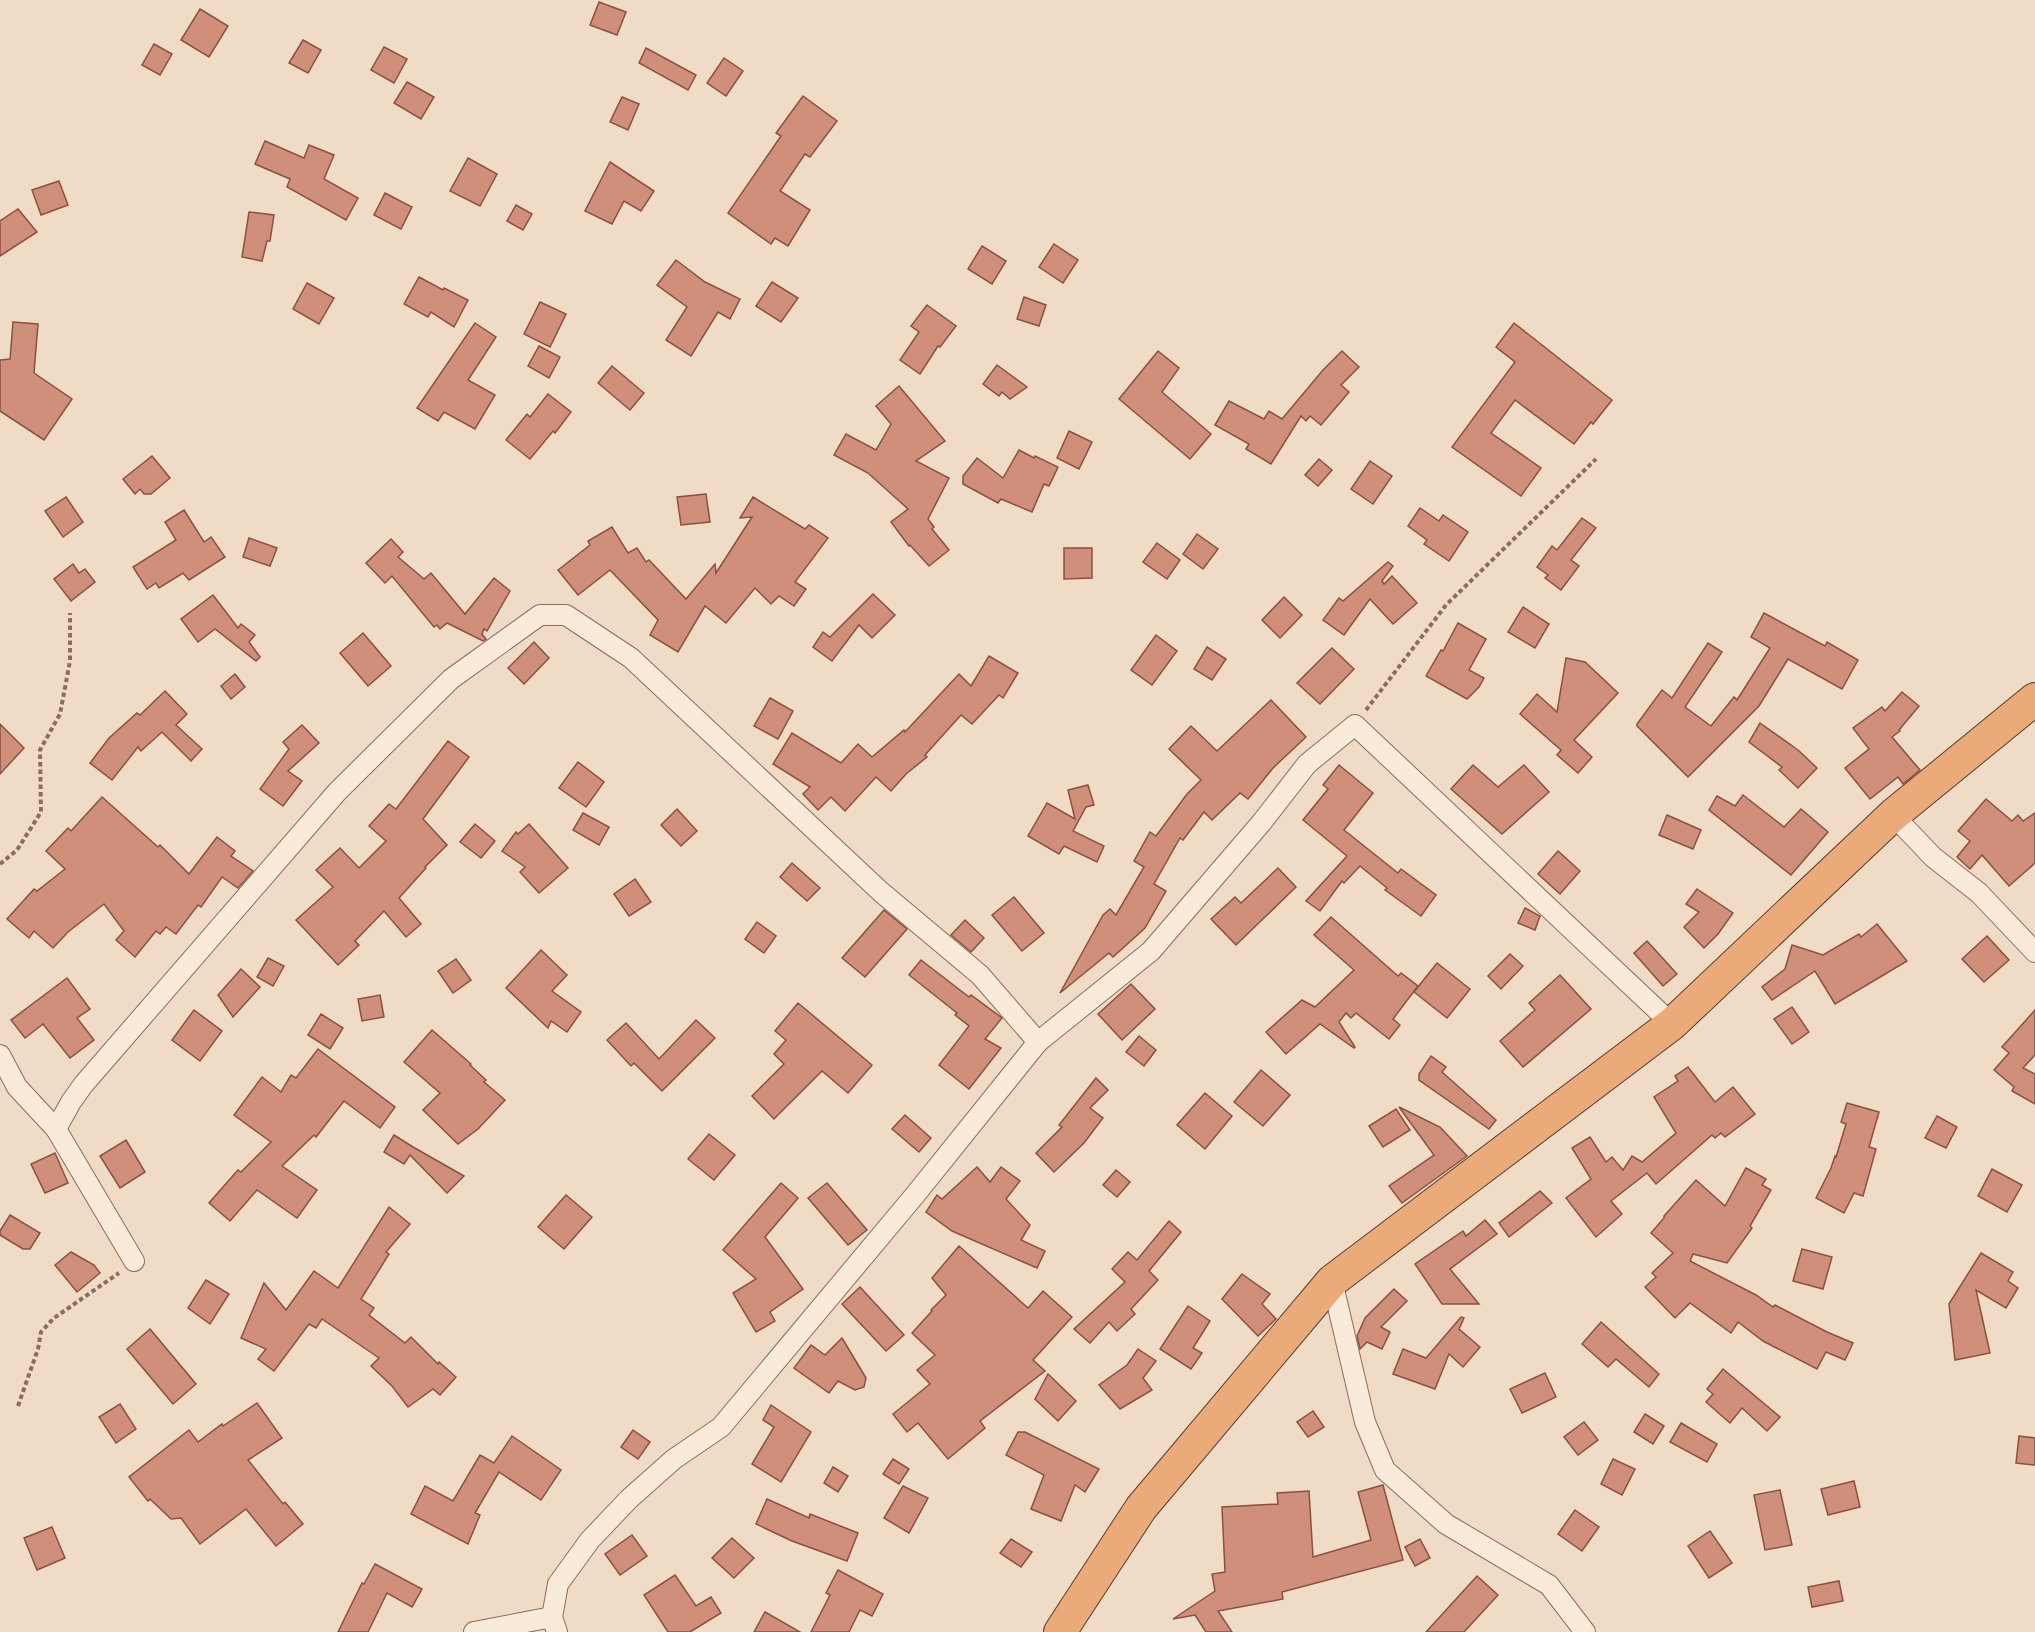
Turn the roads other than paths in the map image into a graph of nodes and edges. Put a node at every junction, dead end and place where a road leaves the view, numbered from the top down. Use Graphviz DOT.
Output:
graph roads {
  1 [pos="2035,699"];
  2 [pos="1893,815"];
  3 [pos="2035,952"];
  4 [pos="1672,1024"];
  5 [pos="1038,1042"];
  6 [pos="0,1055"];
  7 [pos="56,1129"];
  8 [pos="134,1262"];
  9 [pos="1332,1281"];
  10 [pos="554,1624"];
  11 [pos="474,1632"];
  12 [pos="1060,1632"];
  13 [pos="1585,1632"];
  1 -- 2 [label="highway"];
  2 -- 3 [label="street"];
  2 -- 4 [label="highway"];
  4 -- 5 [label="street"];
  4 -- 9 [label="highway"];
  5 -- 7 [label="street"];
  5 -- 10 [label="street"];
  6 -- 7 [label="street"];
  7 -- 8 [label="street"];
  9 -- 12 [label="highway"];
  9 -- 13 [label="street"];
  10 -- 11 [label="street"];
}
